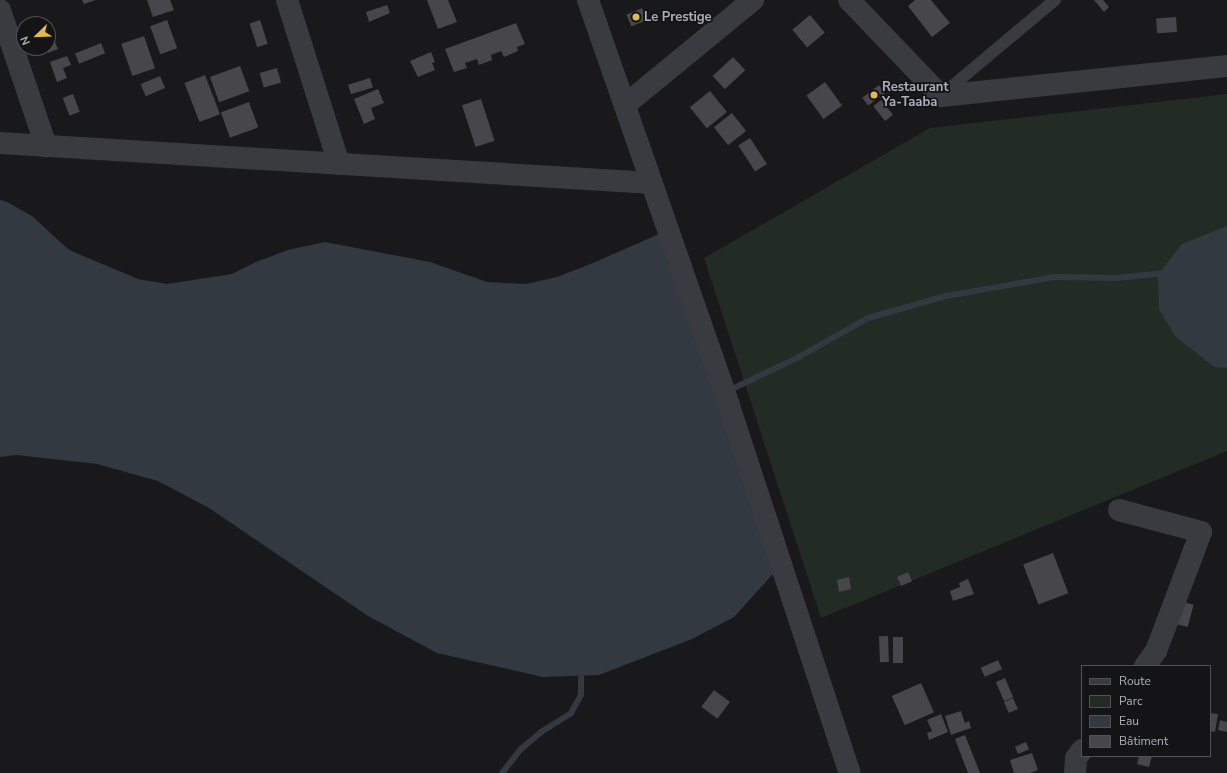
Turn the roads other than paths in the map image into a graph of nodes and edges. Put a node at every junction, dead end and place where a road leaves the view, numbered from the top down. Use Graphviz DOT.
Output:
graph roads {
  1 [pos="287,0"];
  2 [pos="588,0"];
  3 [pos="753,0"];
  4 [pos="849,0"];
  5 [pos="1055,0"];
  6 [pos="0,10"];
  7 [pos="1227,66"];
  8 [pos="941,96"];
  9 [pos="625,105"];
  10 [pos="0,143"];
  11 [pos="46,146"];
  12 [pos="339,164"];
  13 [pos="652,183"];
  14 [pos="1119,510"];
  15 [pos="1146,665"];
  16 [pos="1081,751"];
  17 [pos="850,773"];
  18 [pos="1075,773"];
  1 -- 12 [label="street"];
  2 -- 9 [label="street"];
  3 -- 9 [label="street"];
  4 -- 8 [label="street"];
  5 -- 8 [label="lane"];
  6 -- 11 [label="street"];
  7 -- 8 [label="street"];
  9 -- 13 [label="street"];
  10 -- 11 [label="street"];
  11 -- 12 [label="street"];
  12 -- 13 [label="street"];
  13 -- 17 [label="street"];
  14 -- 15 [label="street"];
  16 -- 18 [label="street"];
}
